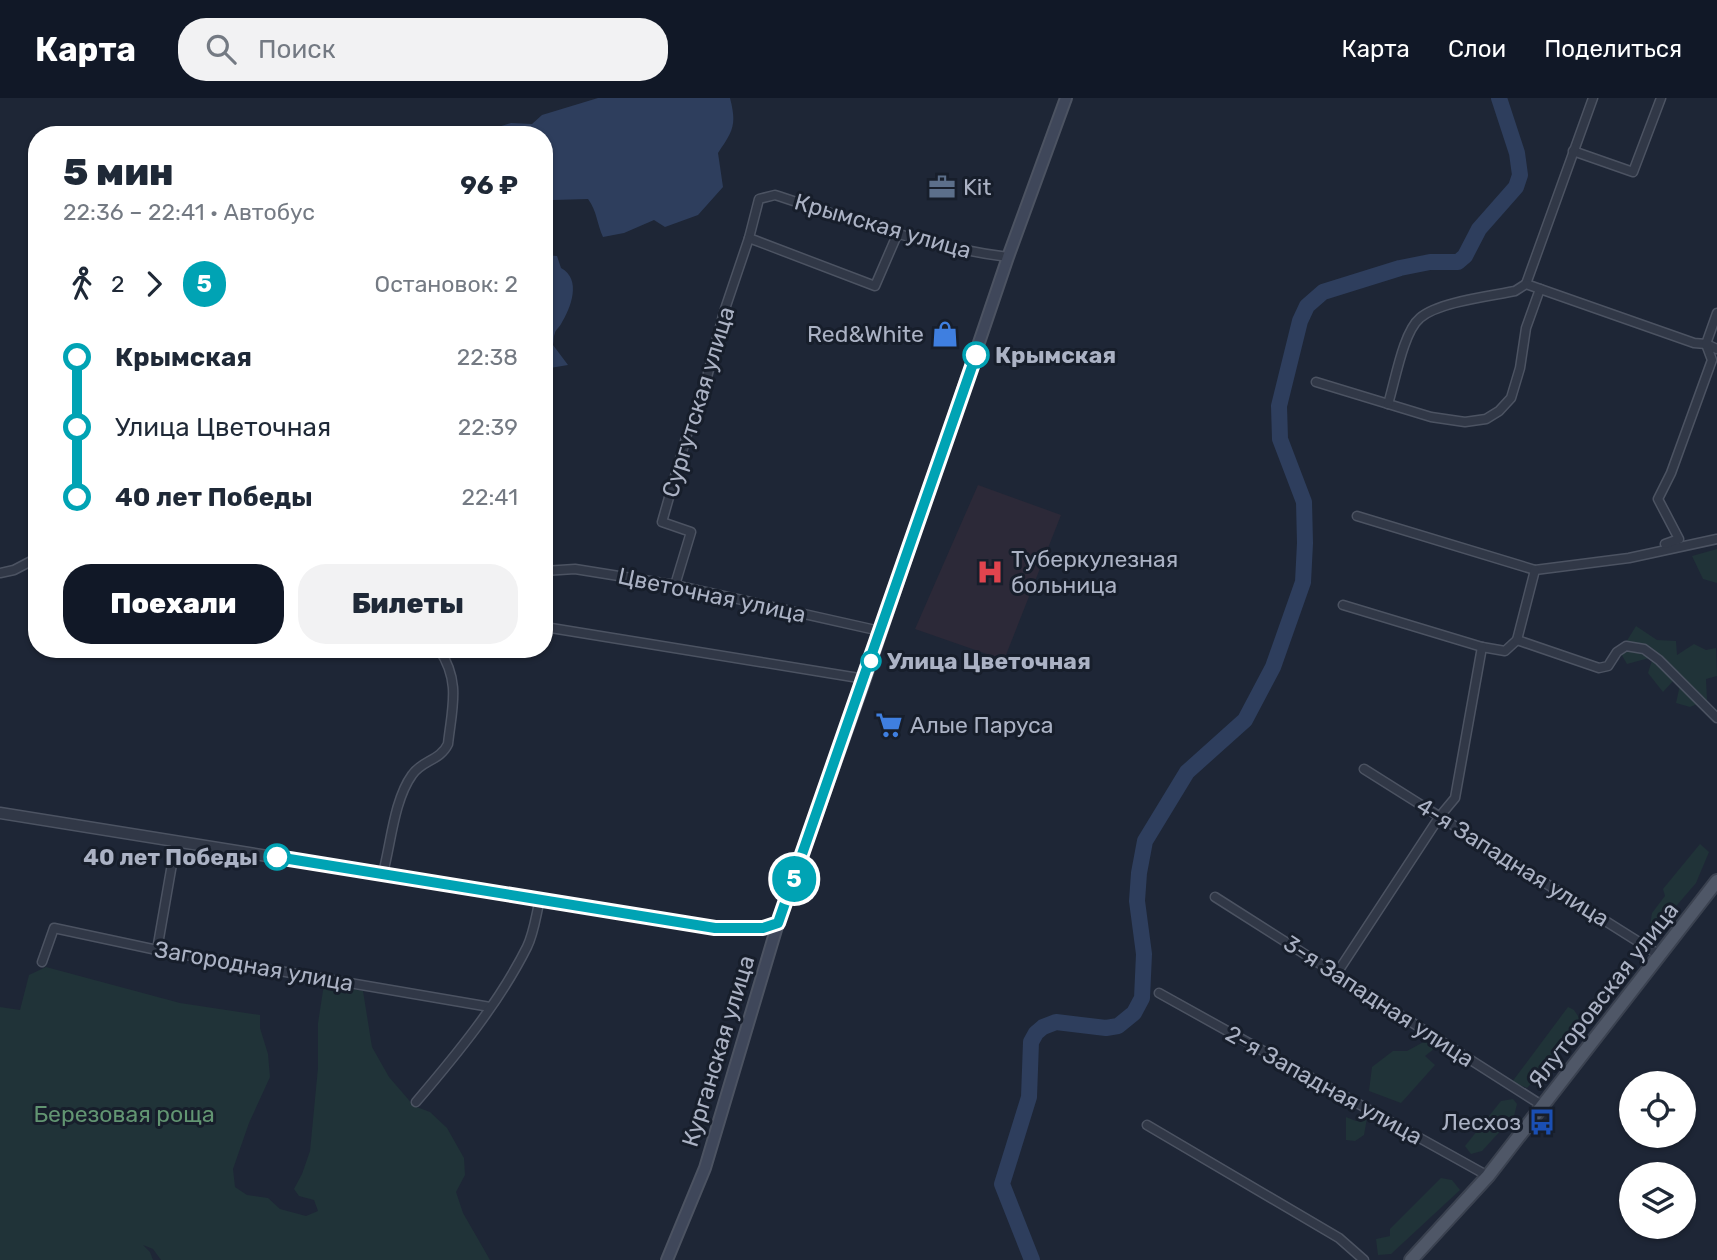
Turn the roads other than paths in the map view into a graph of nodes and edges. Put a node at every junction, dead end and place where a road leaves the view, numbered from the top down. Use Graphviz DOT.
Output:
graph roads {
  1 [pos="1066,98"];
  2 [pos="1593,98"];
  3 [pos="1661,98"];
  4 [pos="1573,151"];
  5 [pos="897,234"];
  6 [pos="748,238"];
  7 [pos="1008,257"];
  8 [pos="1526,284"];
  9 [pos="1540,289"];
  10 [pos="1717,313"];
  11 [pos="1706,344"];
  12 [pos="1717,349"];
  13 [pos="1316,382"];
  14 [pos="1388,404"];
  15 [pos="1357,516"];
  16 [pos="1717,539"];
  17 [pos="1629,558"];
  18 [pos="28,563"];
  19 [pos="553,570"];
  20 [pos="1535,570"];
  21 [pos="0,573"];
  22 [pos="675,585"];
  23 [pos="1343,605"];
  24 [pos="553,628"];
  25 [pos="880,631"];
  26 [pos="1517,640"];
  27 [pos="1482,647"];
  28 [pos="445,658"];
  29 [pos="865,678"];
  30 [pos="1717,718"];
  31 [pos="1364,769"];
  32 [pos="0,813"];
  33 [pos="1440,816"];
  34 [pos="176,841"];
  35 [pos="383,873"];
  36 [pos="1717,881"];
  37 [pos="1215,897"];
  38 [pos="540,900"];
  39 [pos="778,923"];
  40 [pos="157,950"];
  41 [pos="1661,956"];
  42 [pos="42,962"];
  43 [pos="1337,973"];
  44 [pos="1159,993"];
  45 [pos="490,1007"];
  46 [pos="416,1102"];
  47 [pos="1543,1107"];
  48 [pos="1147,1125"];
  49 [pos="1488,1176"];
  50 [pos="667,1260"];
  51 [pos="1364,1260"];
  52 [pos="1411,1260"];
  1 -- 7 [label="main road, Курганская улица"];
  2 -- 4 [label="street"];
  3 -- 4 [label="street"];
  4 -- 8 [label="street"];
  5 -- 6 [label="street, Крымская улица"];
  5 -- 6 [label="street"];
  5 -- 7 [label="street, Крымская улица"];
  6 -- 22 [label="street, Сургутская улица"];
  7 -- 25 [label="main road, Курганская улица"];
  8 -- 9 [label="street"];
  8 -- 14 [label="street"];
  9 -- 11 [label="street"];
  9 -- 14 [label="street"];
  10 -- 11 [label="street"];
  11 -- 12 [label="street"];
  11 -- 17 [label="street"];
  13 -- 14 [label="street"];
  15 -- 20 [label="street"];
  16 -- 17 [label="street"];
  17 -- 20 [label="street"];
  18 -- 21 [label="street"];
  19 -- 22 [label="street, Цветочная улица"];
  20 -- 26 [label="street"];
  22 -- 25 [label="street, Цветочная улица"];
  23 -- 27 [label="street"];
  24 -- 29 [label="street"];
  25 -- 29 [label="main road, Курганская улица"];
  26 -- 27 [label="street"];
  26 -- 30 [label="street"];
  27 -- 33 [label="street"];
  28 -- 35 [label="street"];
  29 -- 39 [label="main road, Курганская улица"];
  31 -- 33 [label="street, 4-я Западная улица"];
  32 -- 34 [label="street"];
  33 -- 41 [label="street, 4-я Западная улица"];
  33 -- 43 [label="street"];
  34 -- 35 [label="street"];
  34 -- 40 [label="street"];
  35 -- 38 [label="street"];
  36 -- 41 [label="main road, Ялуторовская улица"];
  37 -- 43 [label="street, 3-я Западная улица"];
  38 -- 39 [label="street"];
  38 -- 45 [label="street"];
  39 -- 50 [label="main road, Курганская улица"];
  40 -- 42 [label="street, Загородная улица"];
  40 -- 45 [label="street, Загородная улица"];
  41 -- 47 [label="main road, Ялуторовская улица"];
  43 -- 47 [label="street, 3-я Западная улица"];
  44 -- 49 [label="street, 2-я Западная улица"];
  45 -- 46 [label="street"];
  47 -- 49 [label="main road, Ялуторовская улица"];
  48 -- 51 [label="street"];
  49 -- 52 [label="main road, Ялуторовская улица"];
}
